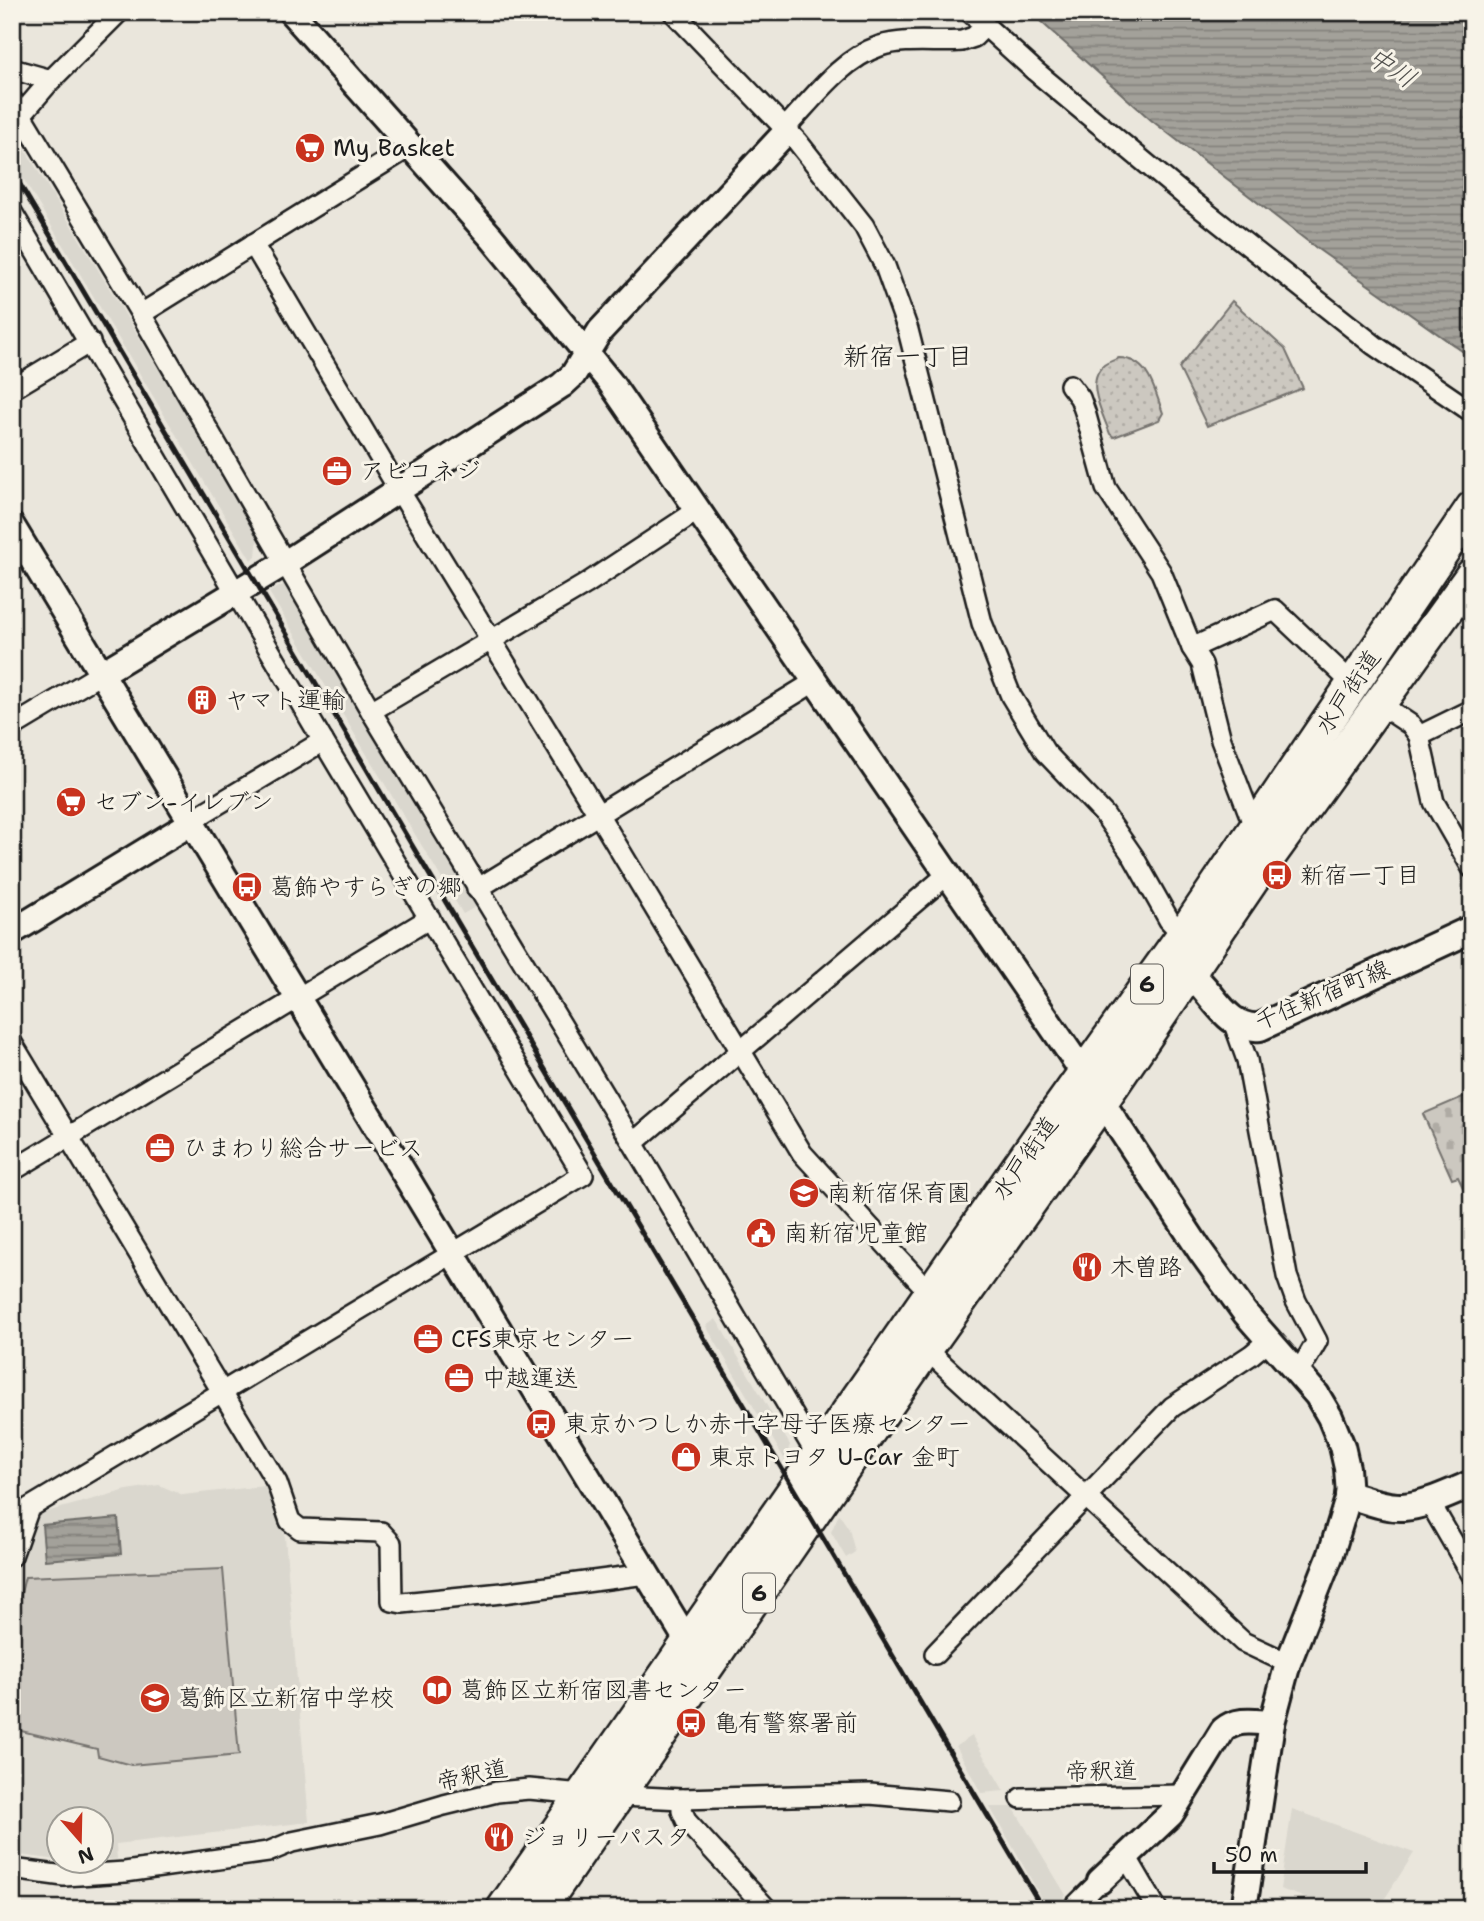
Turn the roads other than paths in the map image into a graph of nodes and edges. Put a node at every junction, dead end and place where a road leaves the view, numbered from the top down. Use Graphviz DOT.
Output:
graph roads {
  1 [pos="119,12"];
  2 [pos="291,12"];
  3 [pos="673,12"];
  4 [pos="970,12"];
  5 [pos="985,26"];
  6 [pos="12,69"];
  7 [pos="51,80"];
  8 [pos="17,107"];
  9 [pos="786,130"];
  10 [pos="411,146"];
  11 [pos="12,212"];
  12 [pos="253,244"];
  13 [pos="141,314"];
  14 [pos="90,342"];
  15 [pos="587,353"];
  16 [pos="1070,385"];
  17 [pos="12,389"];
  18 [pos="1472,412"];
  19 [pos="399,490"];
  20 [pos="1472,508"];
  21 [pos="698,510"];
  22 [pos="12,526"];
  23 [pos="285,563"];
  24 [pos="1472,575"];
  25 [pos="236,593"];
  26 [pos="491,641"];
  27 [pos="1192,648"];
  28 [pos="102,673"];
  29 [pos="814,682"];
  30 [pos="1353,684"];
  31 [pos="1378,703"];
  32 [pos="1472,710"];
  33 [pos="371,711"];
  34 [pos="12,727"];
  35 [pos="1419,736"];
  36 [pos="323,741"];
  37 [pos="598,814"];
  38 [pos="191,823"];
  39 [pos="1255,830"];
  40 [pos="1472,868"];
  41 [pos="948,874"];
  42 [pos="477,888"];
  43 [pos="430,918"];
  44 [pos="1472,929"];
  45 [pos="12,932"];
  46 [pos="1183,935"];
  47 [pos="1189,973"];
  48 [pos="298,998"];
  49 [pos="1233,1021"];
  50 [pos="12,1043"];
  51 [pos="741,1049"];
  52 [pos="1085,1074"];
  53 [pos="1102,1101"];
  54 [pos="69,1136"];
  55 [pos="633,1143"];
  56 [pos="12,1171"];
  57 [pos="452,1253"];
  58 [pos="931,1294"];
  59 [pos="1268,1341"];
  60 [pos="926,1349"];
  61 [pos="1298,1372"];
  62 [pos="223,1392"];
  63 [pos="818,1457"];
  64 [pos="850,1457"];
  65 [pos="1472,1484"];
  66 [pos="1349,1495"];
  67 [pos="1087,1496"];
  68 [pos="12,1497"];
  69 [pos="1429,1502"];
  70 [pos="29,1508"];
  71 [pos="12,1556"];
  72 [pos="646,1574"];
  73 [pos="1472,1575"];
  74 [pos="687,1644"];
  75 [pos="935,1654"];
  76 [pos="1288,1663"];
  77 [pos="705,1669"];
  78 [pos="1272,1723"];
  79 [pos="582,1794"];
  80 [pos="1182,1794"];
  81 [pos="618,1795"];
  82 [pos="1021,1798"];
  83 [pos="682,1799"];
  84 [pos="950,1801"];
  85 [pos="1126,1856"];
  86 [pos="12,1869"];
  87 [pos="1100,1881"];
  88 [pos="503,1909"];
  89 [pos="540,1909"];
  90 [pos="767,1909"];
  91 [pos="1072,1909"];
  92 [pos="1157,1909"];
  93 [pos="1244,1909"];
  1 -- 7 [label="street"];
  2 -- 10 [label="street"];
  3 -- 9 [label="street"];
  4 -- 5 [label="street"];
  5 -- 9 [label="street"];
  5 -- 18 [label="street"];
  6 -- 7 [label="street"];
  7 -- 8 [label="street"];
  8 -- 13 [label="street"];
  9 -- 15 [label="street"];
  9 -- 46 [label="street"];
  10 -- 12 [label="street"];
  10 -- 15 [label="street"];
  11 -- 14 [label="street"];
  12 -- 13 [label="street"];
  12 -- 19 [label="street"];
  13 -- 23 [label="street"];
  14 -- 17 [label="street"];
  14 -- 25 [label="street"];
  15 -- 19 [label="street"];
  15 -- 21 [label="street"];
  16 -- 27 [label="street"];
  19 -- 23 [label="street"];
  19 -- 26 [label="street"];
  20 -- 30 [label="highway, 水戸街道 / 6"];
  21 -- 26 [label="street"];
  21 -- 29 [label="street"];
  22 -- 28 [label="street"];
  23 -- 25 [label="street"];
  23 -- 33 [label="street"];
  24 -- 31 [label="highway, 水戸街道 / 6"];
  25 -- 28 [label="street"];
  25 -- 36 [label="street"];
  26 -- 33 [label="street"];
  26 -- 37 [label="street"];
  27 -- 30 [label="street"];
  27 -- 39 [label="street"];
  28 -- 34 [label="street"];
  28 -- 38 [label="street"];
  29 -- 37 [label="street"];
  29 -- 41 [label="street"];
  30 -- 39 [label="highway, 水戸街道 / 6"];
  31 -- 35 [label="street"];
  31 -- 47 [label="highway, 水戸街道 / 6"];
  32 -- 35 [label="street"];
  33 -- 42 [label="street"];
  35 -- 40 [label="street"];
  36 -- 38 [label="street"];
  36 -- 43 [label="street"];
  37 -- 42 [label="street"];
  37 -- 51 [label="street"];
  38 -- 45 [label="street"];
  38 -- 48 [label="street"];
  39 -- 46 [label="highway, 水戸街道 / 6"];
  41 -- 51 [label="street"];
  41 -- 52 [label="street"];
  42 -- 55 [label="street"];
  43 -- 48 [label="street"];
  43 -- 57 [label="street"];
  44 -- 49 [label="main road, 千住新宿町線"];
  46 -- 52 [label="highway, 水戸街道 / 6"];
  47 -- 49 [label="main road, 千住新宿町線"];
  47 -- 53 [label="highway, 水戸街道 / 6"];
  48 -- 54 [label="street"];
  48 -- 57 [label="street"];
  49 -- 61 [label="street"];
  50 -- 54 [label="street"];
  51 -- 55 [label="street"];
  51 -- 58 [label="street"];
  52 -- 53 [label="street"];
  52 -- 58 [label="highway, 水戸街道 / 6"];
  53 -- 59 [label="street"];
  53 -- 60 [label="highway, 水戸街道 / 6"];
  54 -- 56 [label="street"];
  54 -- 62 [label="street"];
  55 -- 63 [label="street"];
  57 -- 62 [label="street"];
  57 -- 72 [label="street"];
  58 -- 63 [label="highway, 水戸街道 / 6"];
  59 -- 61 [label="street"];
  59 -- 67 [label="street"];
  60 -- 64 [label="highway, 水戸街道 / 6"];
  60 -- 67 [label="street"];
  61 -- 66 [label="street"];
  62 -- 70 [label="street"];
  62 -- 72 [label="street"];
  63 -- 64 [label="street"];
  63 -- 74 [label="highway, 水戸街道 / 6"];
  64 -- 77 [label="highway, 水戸街道 / 6"];
  65 -- 69 [label="main road"];
  66 -- 69 [label="main road"];
  66 -- 76 [label="street"];
  67 -- 75 [label="street"];
  67 -- 76 [label="street"];
  68 -- 70 [label="street"];
  69 -- 73 [label="street"];
  70 -- 71 [label="street"];
  72 -- 74 [label="street"];
  74 -- 77 [label="street"];
  74 -- 79 [label="highway, 水戸街道 / 6"];
  76 -- 78 [label="street"];
  77 -- 81 [label="highway, 水戸街道 / 6"];
  78 -- 80 [label="street"];
  78 -- 93 [label="street"];
  79 -- 81 [label="street, 帝釈道"];
  79 -- 86 [label="street, 帝釈道"];
  79 -- 88 [label="highway, 水戸街道 / 6"];
  80 -- 82 [label="street, 帝釈道"];
  80 -- 85 [label="street"];
  81 -- 83 [label="street, 帝釈道"];
  81 -- 89 [label="highway, 水戸街道 / 6"];
  83 -- 84 [label="street, 帝釈道"];
  83 -- 90 [label="street"];
  85 -- 87 [label="street"];
  85 -- 92 [label="street"];
  87 -- 91 [label="street"];
}
